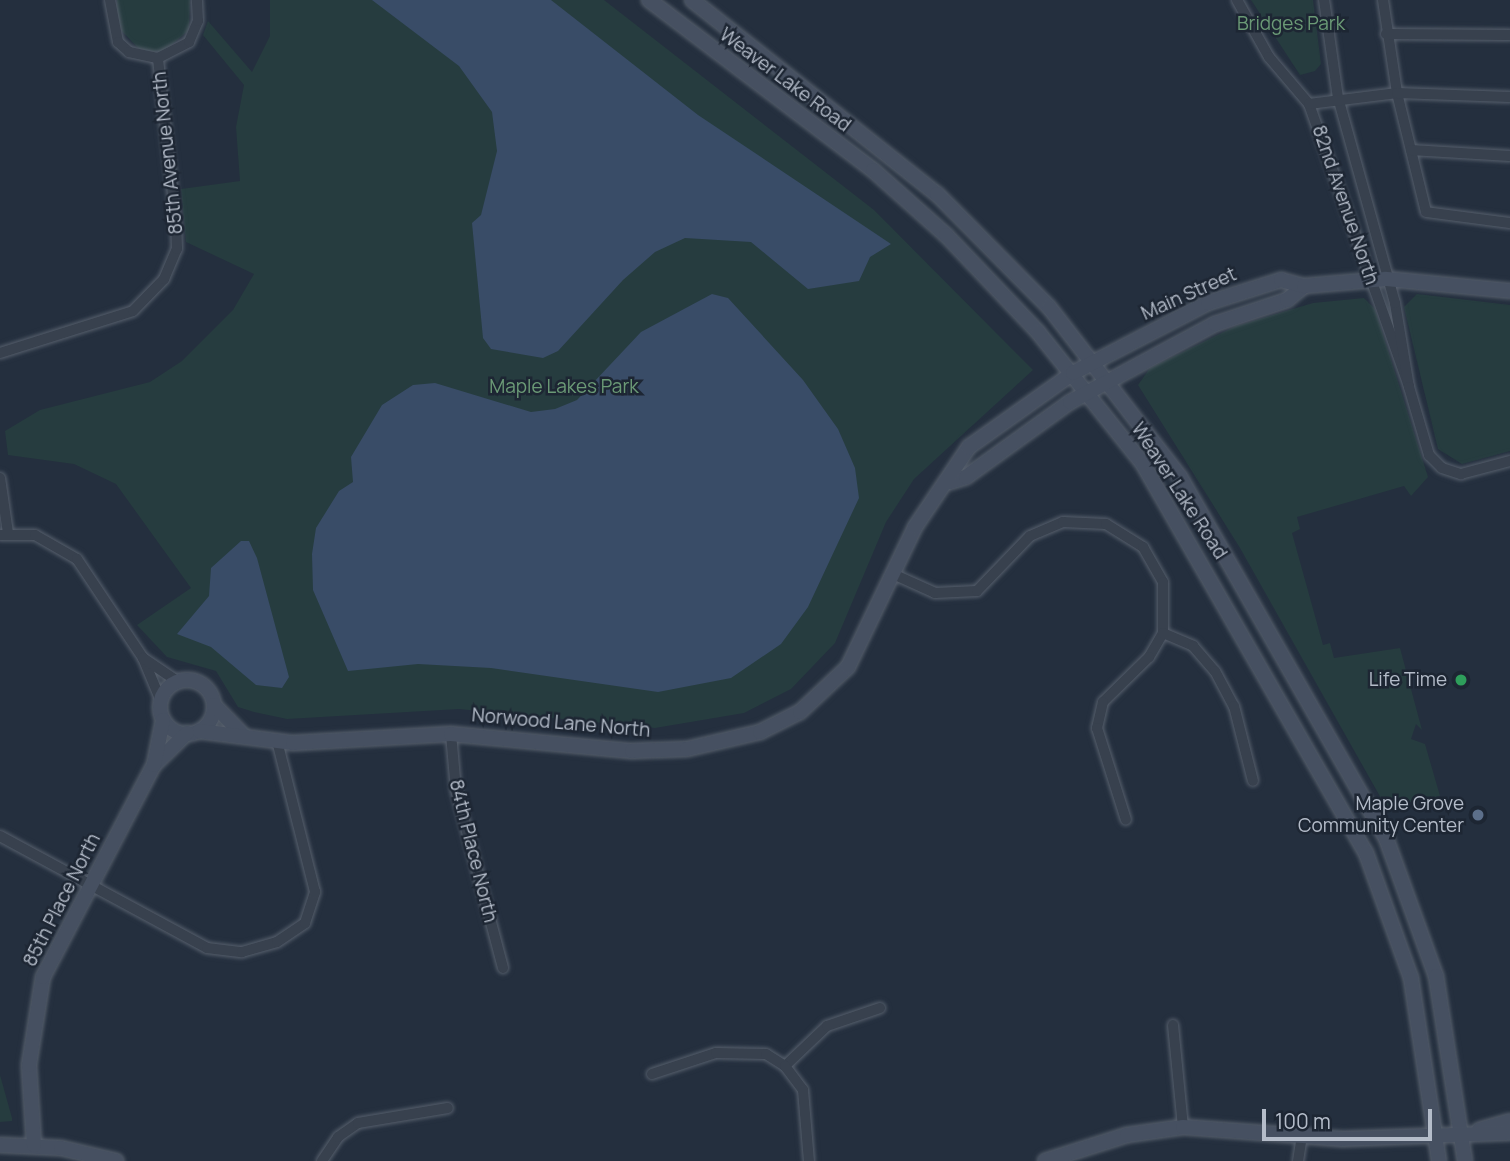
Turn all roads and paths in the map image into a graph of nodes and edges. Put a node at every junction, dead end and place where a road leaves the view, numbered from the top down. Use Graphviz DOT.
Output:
graph roads {
  1 [pos="110,0"];
  2 [pos="197,0"];
  3 [pos="649,0"];
  4 [pos="692,0"];
  5 [pos="1237,0"];
  6 [pos="1324,0"];
  7 [pos="1382,0"];
  8 [pos="1386,34"];
  9 [pos="1510,35"];
  10 [pos="158,58"];
  11 [pos="1397,93"];
  12 [pos="1510,97"];
  13 [pos="1338,98"];
  14 [pos="1309,104"];
  15 [pos="1411,150"];
  16 [pos="1510,156"];
  17 [pos="1510,223"];
  18 [pos="1370,278"];
  19 [pos="1387,279"];
  20 [pos="1304,286"];
  21 [pos="1510,291"];
  22 [pos="0,353"];
  23 [pos="1095,362"];
  24 [pos="1073,373"];
  25 [pos="1110,381"];
  26 [pos="1409,387"];
  27 [pos="1088,393"];
  28 [pos="1510,461"];
  29 [pos="0,478"];
  30 [pos="950,482"];
  31 [pos="4,534"];
  32 [pos="893,574"];
  33 [pos="1163,634"];
  34 [pos="143,659"];
  35 [pos="177,681"];
  36 [pos="161,701"];
  37 [pos="214,705"];
  38 [pos="163,720"];
  39 [pos="193,732"];
  40 [pos="451,734"];
  41 [pos="243,735"];
  42 [pos="278,741"];
  43 [pos="154,765"];
  44 [pos="1253,781"];
  45 [pos="1126,820"];
  46 [pos="0,836"];
  47 [pos="88,885"];
  48 [pos="503,968"];
  49 [pos="880,1008"];
  50 [pos="1173,1025"];
  51 [pos="785,1066"];
  52 [pos="652,1074"];
  53 [pos="448,1108"];
  54 [pos="1510,1121"];
  55 [pos="1183,1127"];
  56 [pos="1479,1130"];
  57 [pos="1462,1131"];
  58 [pos="1510,1133"];
  59 [pos="1302,1135"];
  60 [pos="1437,1135"];
  61 [pos="0,1145"];
  62 [pos="34,1145"];
  63 [pos="1050,1160"];
  64 [pos="116,1161"];
  65 [pos="323,1161"];
  66 [pos="809,1161"];
  67 [pos="1298,1161"];
  68 [pos="1440,1161"];
  69 [pos="1465,1161"];
  1 -- 10 [label="street, 85th Avenue North"];
  2 -- 10 [label="street, 85th Avenue North"];
  3 -- 24 [label="street, Weaver Lake Road"];
  4 -- 23 [label="street, Weaver Lake Road"];
  5 -- 14 [label="street, 82nd Avenue North"];
  6 -- 13 [label="street, 82nd Avenue North"];
  7 -- 8 [label="street"];
  8 -- 9 [label="street"];
  8 -- 11 [label="street"];
  10 -- 22 [label="street, 85th Avenue North"];
  11 -- 12 [label="street"];
  11 -- 13 [label="street"];
  11 -- 15 [label="street"];
  13 -- 14 [label="street"];
  13 -- 19 [label="street, 82nd Avenue North"];
  14 -- 18 [label="street, 82nd Avenue North"];
  15 -- 16 [label="street"];
  15 -- 17 [label="street"];
  18 -- 19 [label="street, Main Street"];
  18 -- 20 [label="street, Main Street"];
  18 -- 26 [label="street, 82nd Avenue North"];
  19 -- 21 [label="street, Main Street"];
  19 -- 26 [label="street, 82nd Avenue North"];
  20 -- 23 [label="street, Main Street"];
  20 -- 25 [label="street, Main Street"];
  23 -- 24 [label="street, Norwood Lane North"];
  23 -- 25 [label="street, Weaver Lake Road"];
  24 -- 27 [label="street, Weaver Lake Road"];
  24 -- 30 [label="street, Norwood Lane North"];
  25 -- 27 [label="street, Norwood Lane North"];
  25 -- 57 [label="street, Weaver Lake Road"];
  26 -- 28 [label="street, 82nd Avenue North"];
  27 -- 30 [label="street, Norwood Lane North"];
  27 -- 60 [label="street, Weaver Lake Road"];
  29 -- 31 [label="street"];
  30 -- 32 [label="street, Norwood Lane North"];
  31 -- 34 [label="street"];
  32 -- 33 [label="street"];
  32 -- 40 [label="street, Norwood Lane North"];
  33 -- 44 [label="street"];
  33 -- 45 [label="street"];
  34 -- 35 [label="street"];
  34 -- 36 [label="street"];
  35 -- 36 [label="street"];
  35 -- 37 [label="street"];
  36 -- 38 [label="street"];
  37 -- 39 [label="street"];
  37 -- 41 [label="street"];
  38 -- 39 [label="street"];
  38 -- 43 [label="street, 85th Place North"];
  39 -- 41 [label="street, Norwood Lane North"];
  39 -- 43 [label="street, 85th Place North"];
  40 -- 42 [label="street, Norwood Lane North"];
  40 -- 48 [label="street, 84th Place North"];
  41 -- 42 [label="street, Norwood Lane North"];
  42 -- 47 [label="street"];
  43 -- 47 [label="street, 85th Place North"];
  46 -- 47 [label="street"];
  47 -- 62 [label="street, 85th Place North"];
  49 -- 51 [label="street"];
  50 -- 55 [label="street"];
  51 -- 52 [label="street"];
  51 -- 66 [label="street"];
  53 -- 65 [label="street"];
  54 -- 56 [label="street"];
  55 -- 59 [label="street"];
  55 -- 63 [label="street"];
  56 -- 57 [label="street"];
  56 -- 58 [label="street"];
  57 -- 60 [label="street"];
  57 -- 69 [label="street, Weaver Lake Road"];
  59 -- 60 [label="street"];
  59 -- 67 [label="street"];
  60 -- 68 [label="street, Weaver Lake Road"];
  61 -- 62 [label="street"];
  62 -- 64 [label="street"];
}
